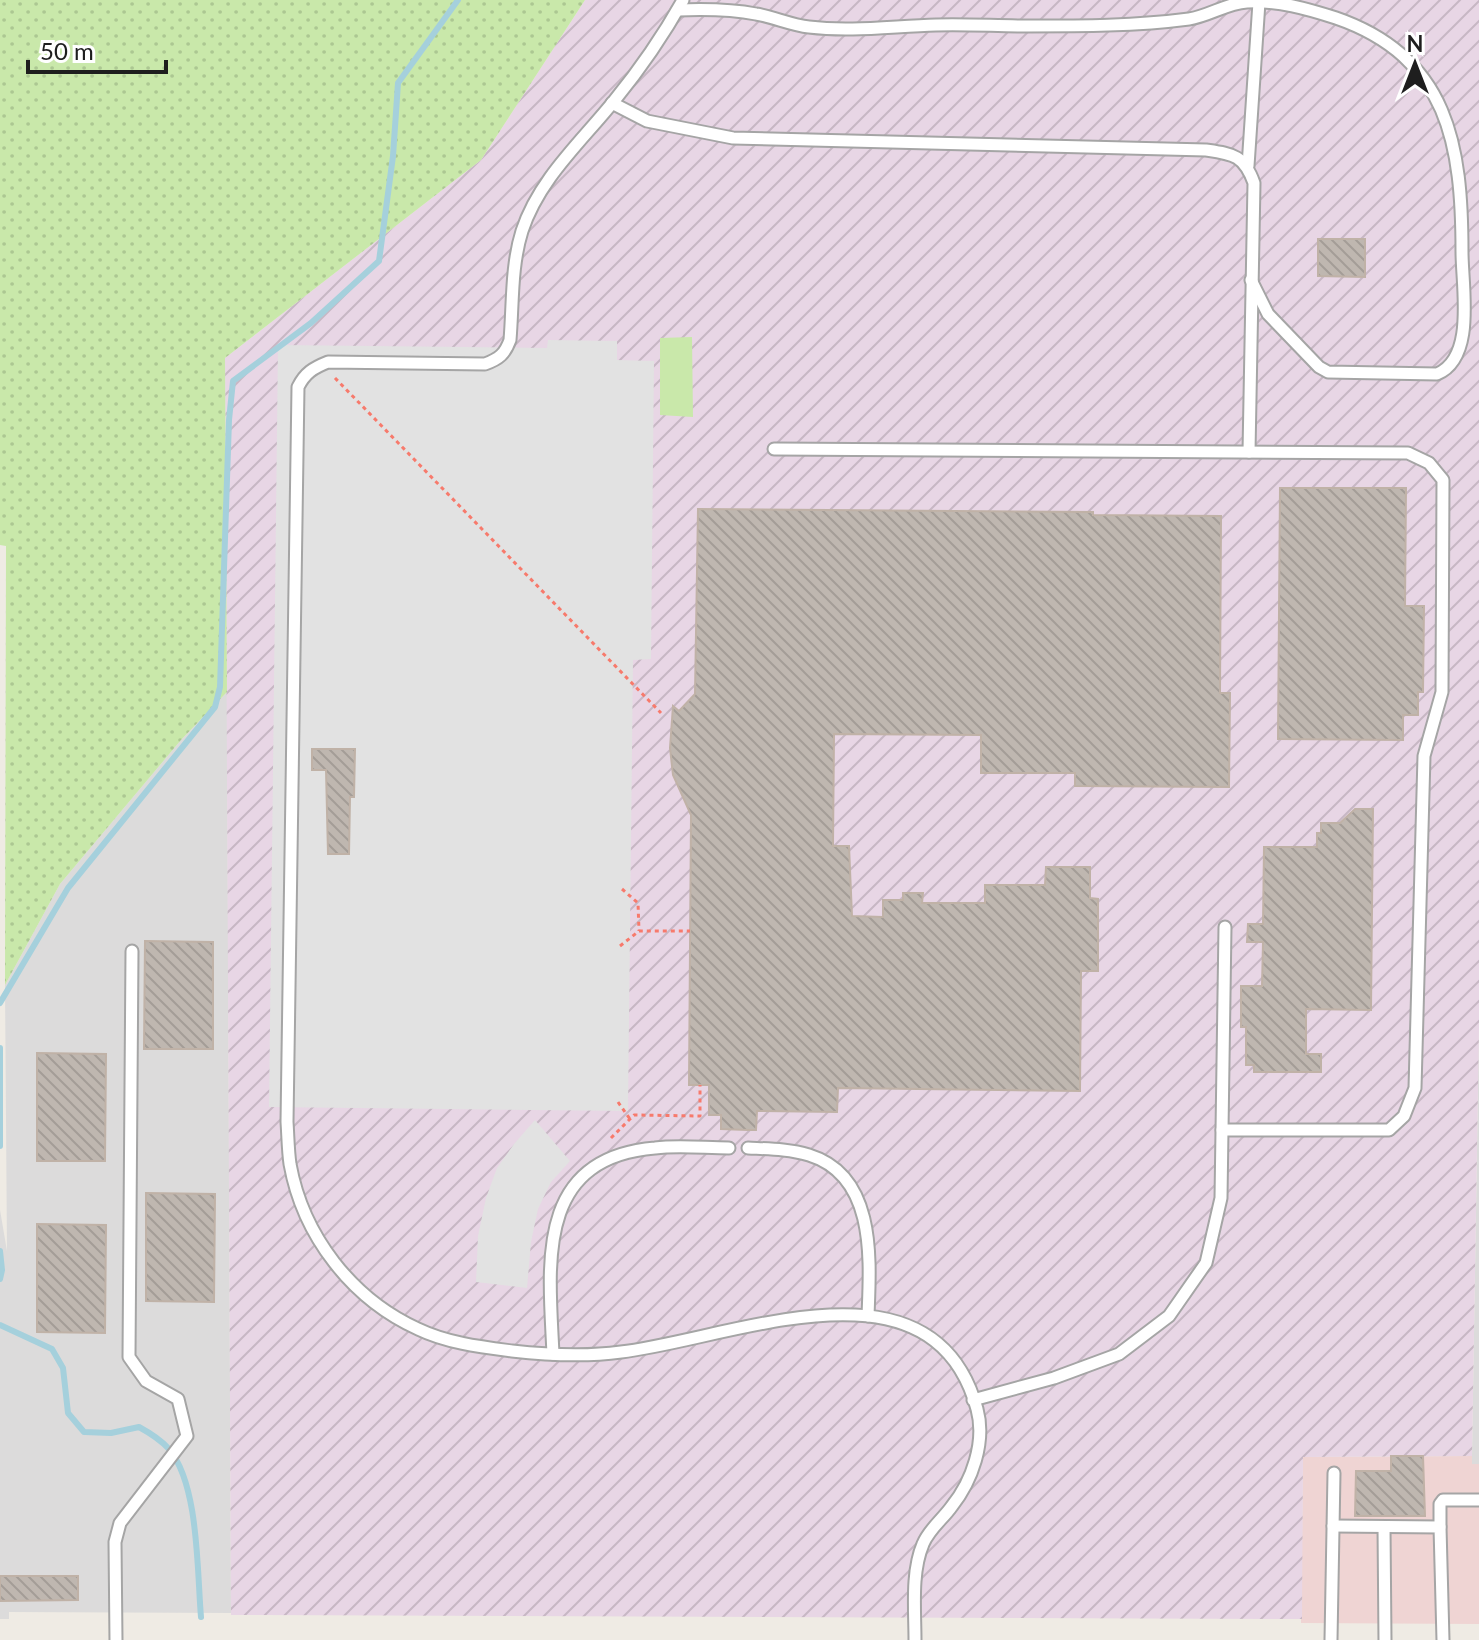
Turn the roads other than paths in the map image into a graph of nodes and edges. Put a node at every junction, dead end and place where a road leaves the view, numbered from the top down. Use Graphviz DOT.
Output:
graph roads {
  1 [pos="1259,2"];
  2 [pos="680,5"];
  3 [pos="612,103"];
  4 [pos="1248,166"];
  5 [pos="1251,280"];
  6 [pos="774,449"];
  7 [pos="1249,452"];
  8 [pos="1225,927"];
  9 [pos="132,951"];
  10 [pos="1222,1130"];
  11 [pos="729,1148"];
  12 [pos="748,1148"];
  13 [pos="868,1316"];
  14 [pos="553,1354"];
  15 [pos="973,1400"];
  16 [pos="1334,1473"];
  17 [pos="1479,1500"];
  18 [pos="1333,1526"];
  19 [pos="1384,1527"];
  20 [pos="1440,1527"];
  21 [pos="116,1640"];
  22 [pos="915,1640"];
  23 [pos="1331,1640"];
  24 [pos="1385,1640"];
  25 [pos="1443,1640"];
  1 -- 2 [label="lane"];
  1 -- 4 [label="lane"];
  1 -- 5 [label="lane"];
  2 -- 3 [label="lane"];
  3 -- 4 [label="lane"];
  3 -- 14 [label="lane"];
  4 -- 5 [label="lane"];
  5 -- 7 [label="lane"];
  6 -- 7 [label="lane"];
  7 -- 10 [label="lane"];
  8 -- 10 [label="lane"];
  9 -- 21 [label="lane"];
  10 -- 15 [label="lane"];
  11 -- 14 [label="lane"];
  12 -- 13 [label="lane"];
  13 -- 14 [label="lane"];
  13 -- 15 [label="lane"];
  15 -- 22 [label="lane"];
  16 -- 18 [label="lane"];
  17 -- 20 [label="lane"];
  18 -- 19 [label="lane"];
  18 -- 23 [label="lane"];
  19 -- 20 [label="lane"];
  19 -- 24 [label="lane"];
  20 -- 25 [label="lane"];
}
